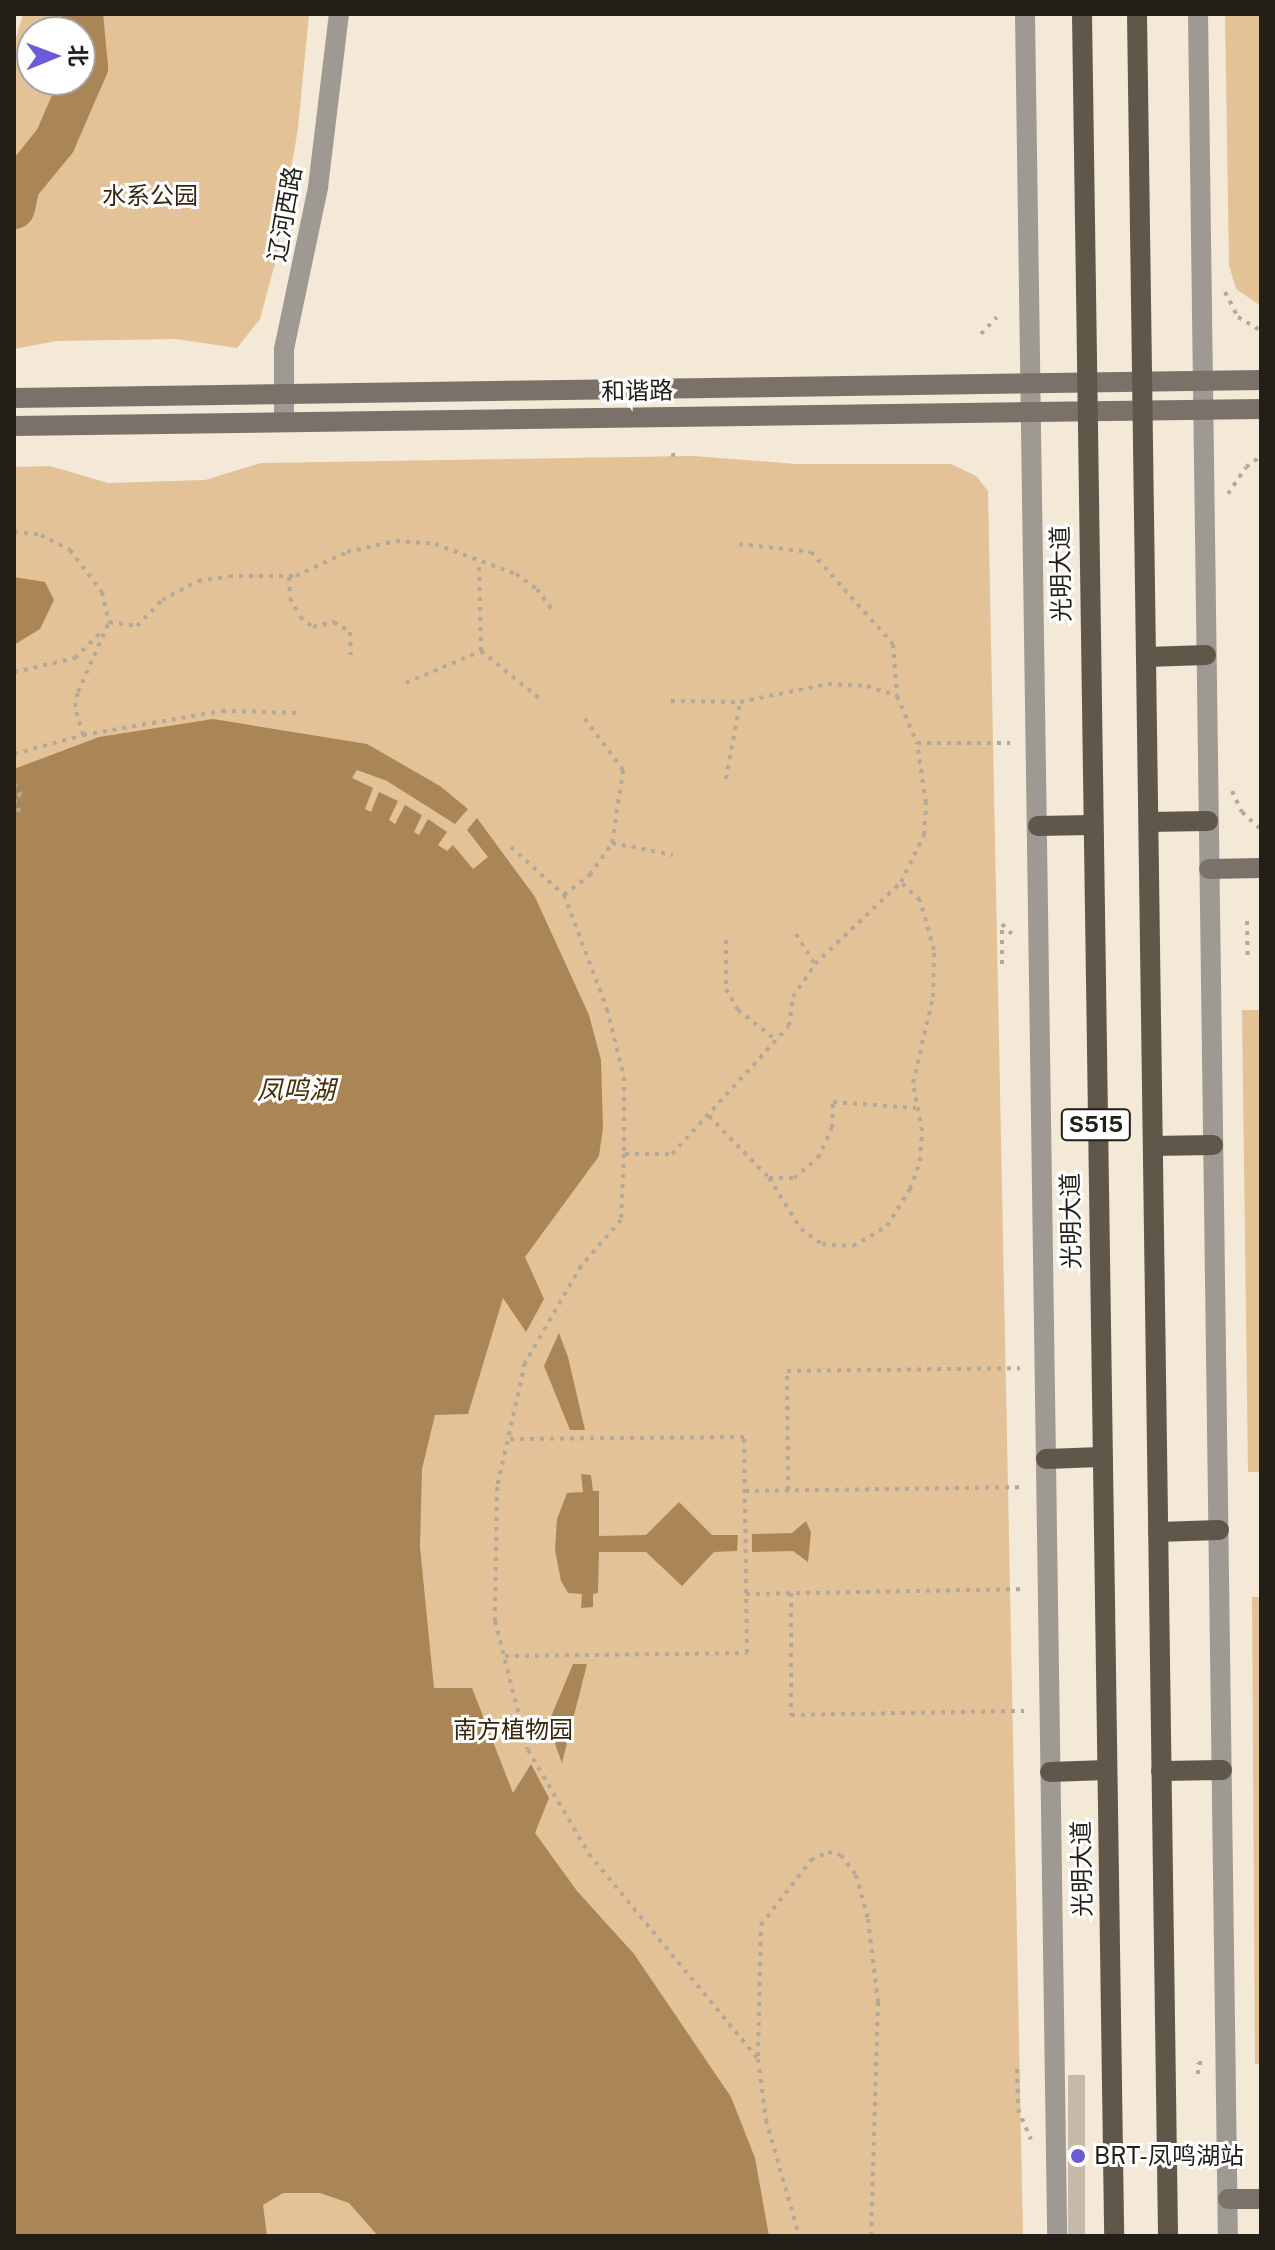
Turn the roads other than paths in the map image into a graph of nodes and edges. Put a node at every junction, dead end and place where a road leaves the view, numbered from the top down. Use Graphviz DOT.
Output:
graph roads {
  1 [pos="339,14"];
  2 [pos="1025,14"];
  3 [pos="1082,14"];
  4 [pos="1137,14"];
  5 [pos="1198,14"];
  6 [pos="1261,380"];
  7 [pos="1202,381"];
  8 [pos="1142,382"];
  9 [pos="1086,383"];
  10 [pos="1031,384"];
  11 [pos="284,394"];
  12 [pos="14,398"];
  13 [pos="1203,409"];
  14 [pos="1261,409"];
  15 [pos="1143,410"];
  16 [pos="1086,411"];
  17 [pos="1032,412"];
  18 [pos="284,422"];
  19 [pos="14,426"];
  20 [pos="1206,655"];
  21 [pos="1147,657"];
  22 [pos="1208,821"];
  23 [pos="1149,822"];
  24 [pos="1091,825"];
  25 [pos="1038,826"];
  26 [pos="1261,868"];
  27 [pos="1209,869"];
  28 [pos="1213,1145"];
  29 [pos="1153,1146"];
  30 [pos="1101,1457"];
  31 [pos="1046,1459"];
  32 [pos="1219,1530"];
  33 [pos="1158,1532"];
  34 [pos="1106,1770"];
  35 [pos="1222,1770"];
  36 [pos="1161,1771"];
  37 [pos="1050,1772"];
  38 [pos="1228,2199"];
  39 [pos="1261,2199"];
  40 [pos="1057,2236"];
  41 [pos="1114,2236"];
  42 [pos="1168,2236"];
  43 [pos="1228,2236"];
  1 -- 11 [label="street, 辽河西路"];
  2 -- 10 [label="street, 光明大道 / S515"];
  3 -- 9 [label="main road, 光明大道 / S515"];
  4 -- 8 [label="main road, S515"];
  5 -- 7 [label="street"];
  6 -- 7 [label="main road, 和谐路"];
  7 -- 8 [label="main road, 和谐路"];
  7 -- 13 [label="street"];
  8 -- 9 [label="main road, 和谐路"];
  8 -- 15 [label="main road, S515"];
  9 -- 10 [label="main road, 和谐路"];
  9 -- 16 [label="main road, 光明大道 / S515"];
  10 -- 11 [label="main road, 和谐路"];
  10 -- 17 [label="street, 光明大道 / S515"];
  11 -- 12 [label="main road, 和谐路"];
  11 -- 18 [label="street, 辽河西路"];
  13 -- 14 [label="main road, 和谐路"];
  13 -- 15 [label="main road, 和谐路"];
  13 -- 20 [label="street"];
  15 -- 16 [label="main road, 和谐路"];
  15 -- 21 [label="main road, S515"];
  16 -- 17 [label="main road, 和谐路"];
  16 -- 24 [label="main road, 光明大道 / S515"];
  17 -- 18 [label="main road, 和谐路"];
  17 -- 25 [label="street, 光明大道 / S515"];
  18 -- 19 [label="main road, 和谐路"];
  20 -- 21 [label="main road"];
  20 -- 22 [label="street"];
  21 -- 23 [label="main road, S515"];
  22 -- 23 [label="main road"];
  22 -- 27 [label="street"];
  23 -- 29 [label="main road, S515"];
  24 -- 25 [label="main road"];
  24 -- 30 [label="main road, 光明大道 / S515"];
  25 -- 31 [label="street, 光明大道 / S515"];
  26 -- 27 [label="main road"];
  27 -- 28 [label="street"];
  28 -- 29 [label="main road"];
  28 -- 32 [label="street"];
  29 -- 33 [label="main road, S515"];
  30 -- 31 [label="main road"];
  30 -- 34 [label="main road, 光明大道 / S515"];
  31 -- 37 [label="street, 光明大道 / S515"];
  32 -- 33 [label="main road"];
  32 -- 35 [label="street"];
  33 -- 36 [label="main road, S515"];
  34 -- 37 [label="main road"];
  34 -- 41 [label="main road, 光明大道 / S515"];
  35 -- 36 [label="main road"];
  35 -- 38 [label="street"];
  36 -- 42 [label="main road, S515"];
  37 -- 40 [label="street, 光明大道 / S515"];
  38 -- 39 [label="main road"];
  38 -- 43 [label="street"];
}
